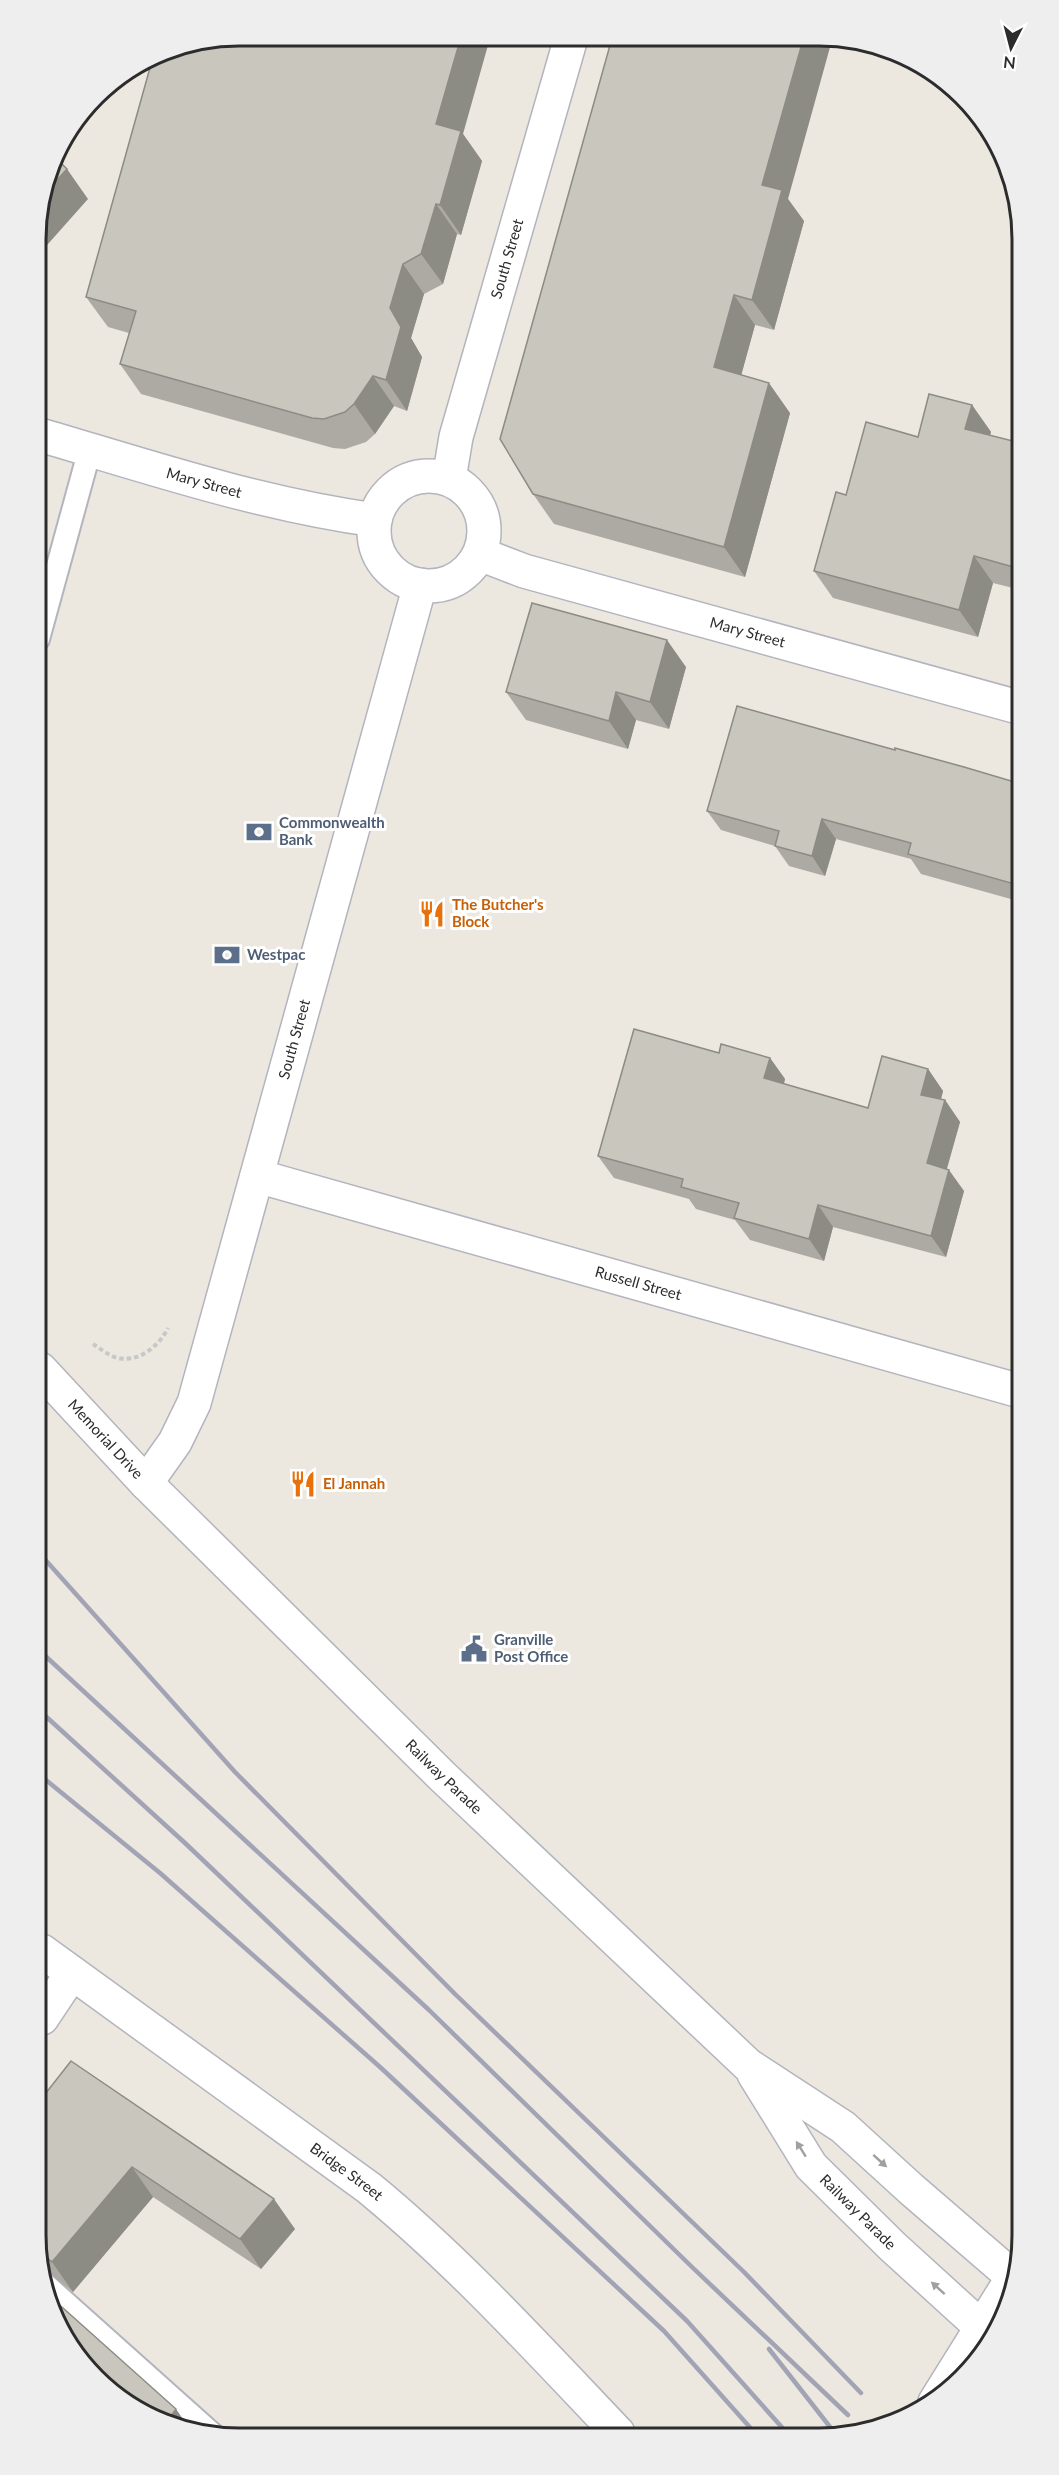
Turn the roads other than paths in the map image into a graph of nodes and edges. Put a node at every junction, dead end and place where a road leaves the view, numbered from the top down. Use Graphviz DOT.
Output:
graph roads {
  1 [pos="569,46"];
  2 [pos="47,437"];
  3 [pos="90,449"];
  4 [pos="449,480"];
  5 [pos="375,520"];
  6 [pos="480,554"];
  7 [pos="420,585"];
  8 [pos="47,607"];
  9 [pos="1012,705"];
  10 [pos="257,1176"];
  11 [pos="46,1377"];
  12 [pos="1012,1389"];
  13 [pos="146,1484"];
  14 [pos="46,1954"];
  15 [pos="72,1973"];
  16 [pos="46,2012"];
  17 [pos="748,2065"];
  18 [pos="1009,2269"];
  19 [pos="56,2295"];
  20 [pos="987,2332"];
  21 [pos="948,2380"];
  22 [pos="202,2425"];
  23 [pos="613,2428"];
  1 -- 4 [label="street, South Street"];
  2 -- 3 [label="street, Mary Street"];
  3 -- 5 [label="street, Mary Street"];
  3 -- 8 [label="lane"];
  4 -- 5 [label="street"];
  4 -- 6 [label="street"];
  5 -- 7 [label="street"];
  6 -- 7 [label="street"];
  6 -- 9 [label="street, Mary Street"];
  7 -- 10 [label="street, South Street"];
  10 -- 12 [label="street, Russell Street"];
  10 -- 13 [label="street, South Street"];
  11 -- 13 [label="street, Memorial Drive"];
  13 -- 17 [label="street, Railway Parade"];
  14 -- 15 [label="street, Bridge Street"];
  15 -- 16 [label="street"];
  15 -- 23 [label="street, Bridge Street"];
  17 -- 18 [label="street, Railway Parade, one-way"];
  20 -- 17 [label="street, Railway Parade, one-way"];
  19 -- 22 [label="lane"];
  20 -- 21 [label="street"];
}
